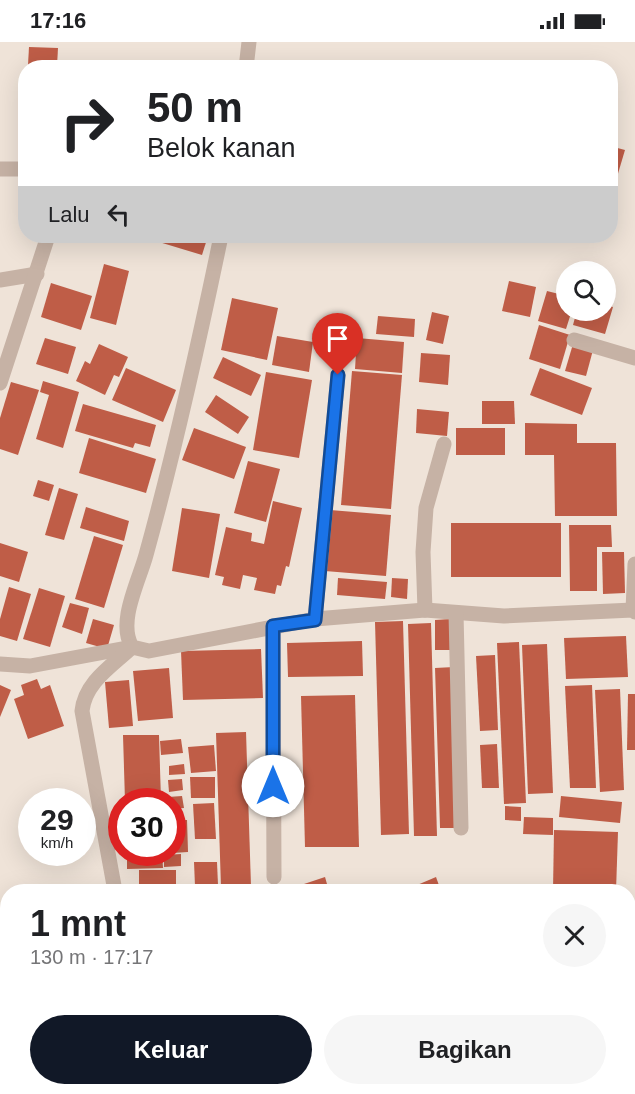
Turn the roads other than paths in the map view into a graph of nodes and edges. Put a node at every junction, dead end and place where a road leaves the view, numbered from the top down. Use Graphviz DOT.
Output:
graph roads {
  1 [pos="249,42"];
  2 [pos="247,60"];
  3 [pos="0,169"];
  4 [pos="18,170"];
  5 [pos="46,243"];
  6 [pos="220,243"];
  7 [pos="37,274"];
  8 [pos="0,280"];
  9 [pos="574,340"];
  10 [pos="635,358"];
  11 [pos="338,375"];
  12 [pos="0,383"];
  13 [pos="444,444"];
  14 [pos="635,564"];
  15 [pos="426,610"];
  16 [pos="634,611"];
  17 [pos="456,613"];
  18 [pos="315,620"];
  19 [pos="273,626"];
  20 [pos="132,647"];
  21 [pos="0,664"];
  22 [pos="461,828"];
  23 [pos="273,877"];
  24 [pos="113,884"];
  1 -- 2 [label="street"];
  3 -- 4 [label="street"];
  5 -- 7 [label="street"];
  6 -- 20 [label="street"];
  7 -- 8 [label="street"];
  7 -- 12 [label="street"];
  9 -- 10 [label="street"];
  11 -- 18 [label="street"];
  13 -- 15 [label="street"];
  14 -- 16 [label="street"];
  15 -- 17 [label="street"];
  15 -- 18 [label="street"];
  16 -- 17 [label="street"];
  17 -- 22 [label="street"];
  18 -- 19 [label="street"];
  19 -- 20 [label="street"];
  19 -- 23 [label="street"];
  20 -- 21 [label="street"];
  20 -- 24 [label="street"];
}
